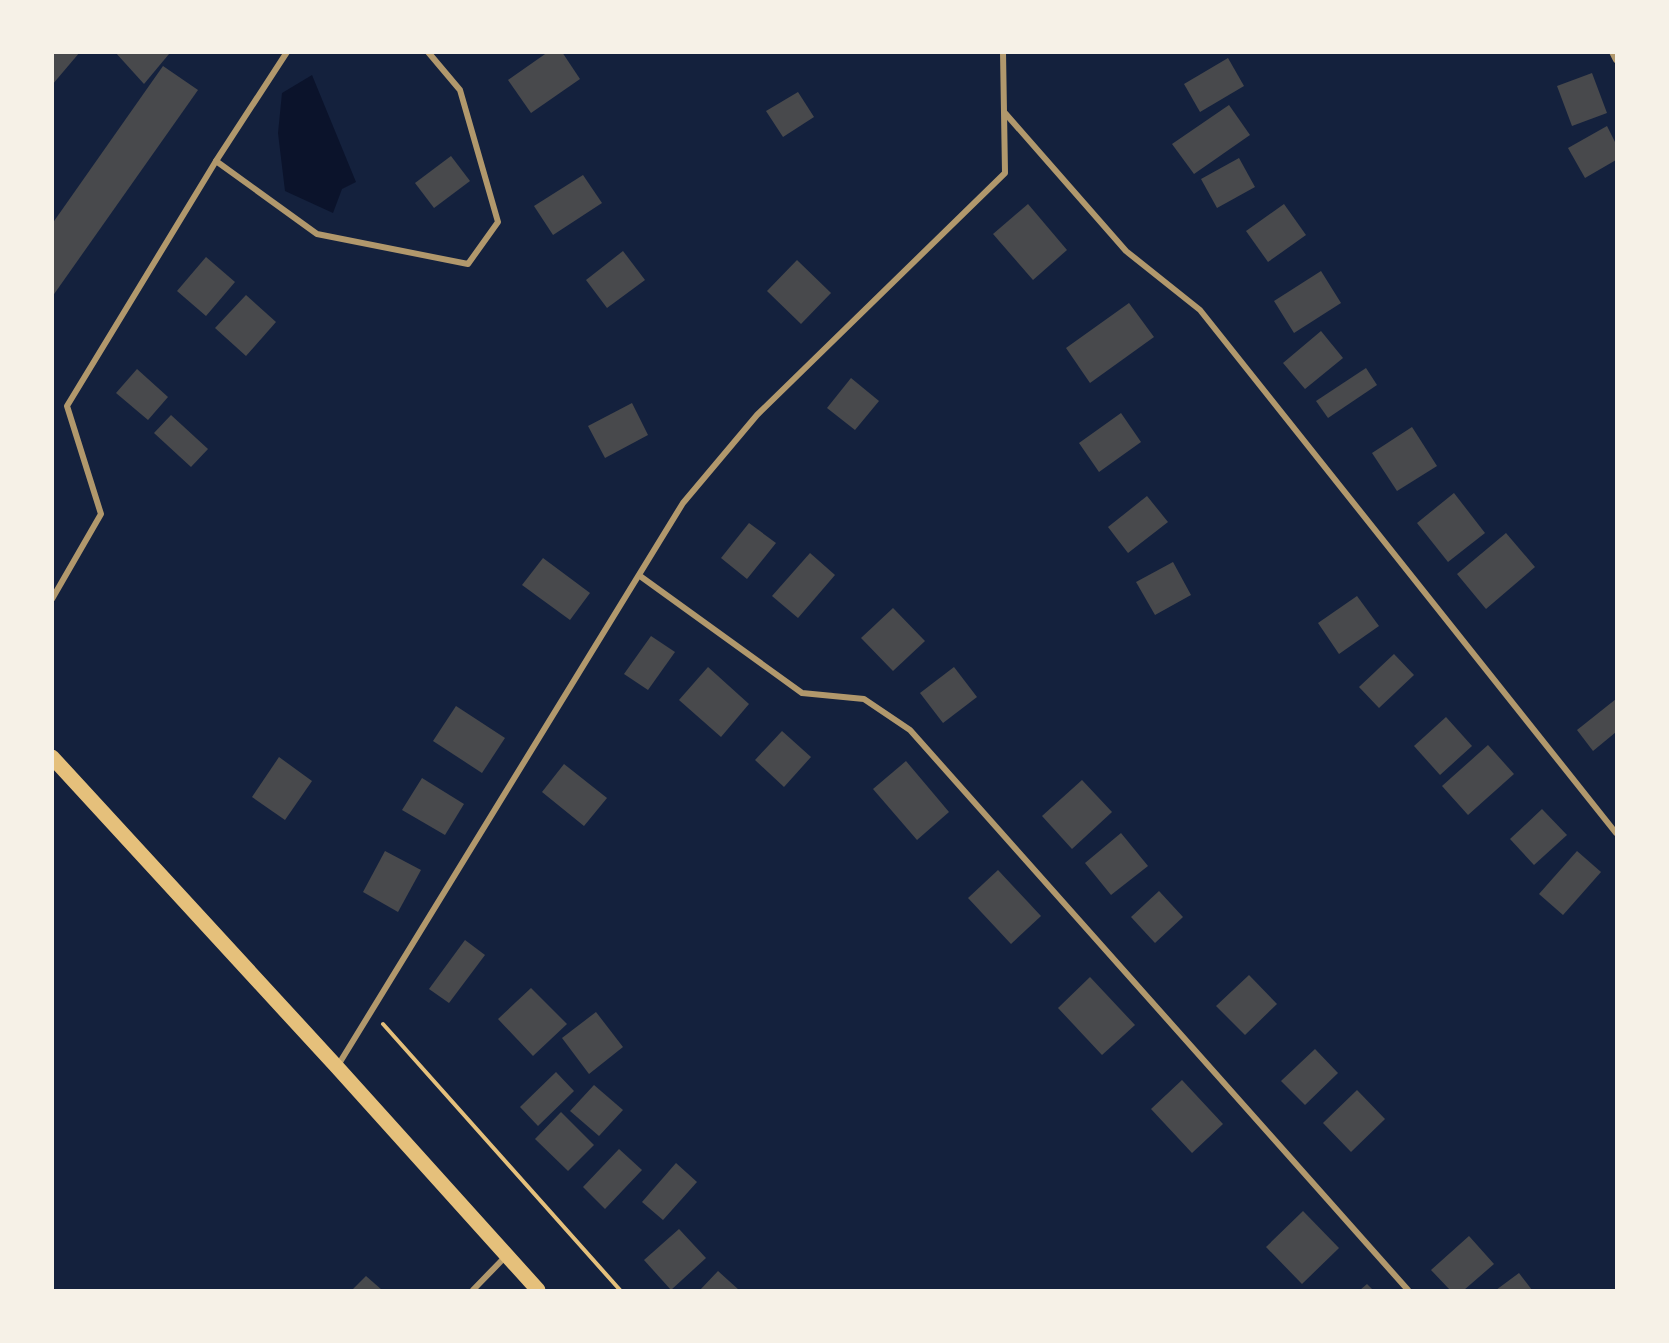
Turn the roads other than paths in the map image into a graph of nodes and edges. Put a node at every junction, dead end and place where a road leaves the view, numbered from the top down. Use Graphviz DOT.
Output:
graph roads {
  1 [pos="287,52"];
  2 [pos="428,52"];
  3 [pos="1003,52"];
  4 [pos="1612,52"];
  5 [pos="1617,60"];
  6 [pos="1004,112"];
  7 [pos="216,161"];
  8 [pos="640,576"];
  9 [pos="52,599"];
  10 [pos="52,757"];
  11 [pos="1617,833"];
  12 [pos="337,1067"];
  13 [pos="506,1255"];
  14 [pos="473,1290"];
  15 [pos="538,1290"];
  16 [pos="1408,1290"];
  1 -- 7 [label="street"];
  2 -- 7 [label="street"];
  3 -- 6 [label="street"];
  4 -- 5 [label="street"];
  6 -- 8 [label="street"];
  6 -- 11 [label="street"];
  7 -- 9 [label="street"];
  8 -- 12 [label="street"];
  8 -- 16 [label="street"];
  10 -- 12 [label="main road"];
  12 -- 13 [label="main road"];
  13 -- 14 [label="street"];
  13 -- 15 [label="main road"];
}
